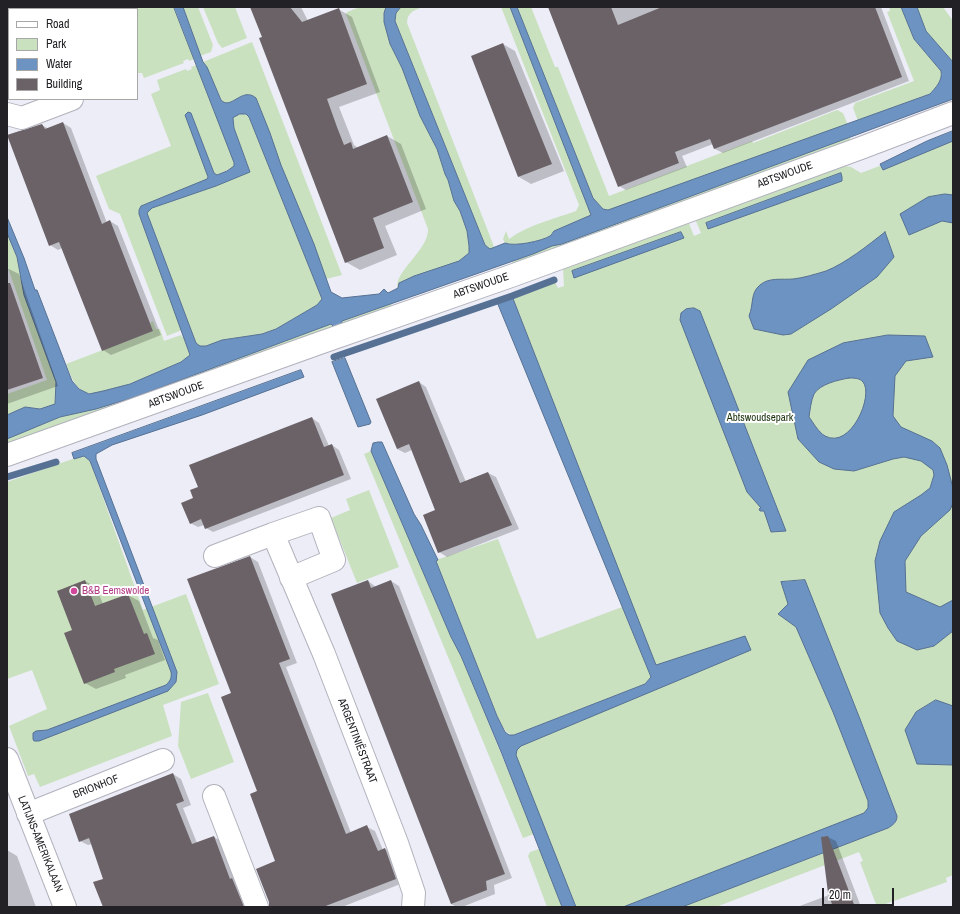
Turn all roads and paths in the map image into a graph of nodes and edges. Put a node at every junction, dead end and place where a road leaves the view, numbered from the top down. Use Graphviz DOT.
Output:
graph roads {
  1 [pos="69,100"];
  2 [pos="953,113"];
  3 [pos="7,114"];
  4 [pos="7,455"];
  5 [pos="273,534"];
  6 [pos="215,556"];
  7 [pos="291,578"];
  8 [pos="7,759"];
  9 [pos="163,760"];
  10 [pos="214,796"];
  11 [pos="28,814"];
  12 [pos="65,907"];
  13 [pos="257,907"];
  14 [pos="413,907"];
  1 -- 3 [label="street"];
  2 -- 4 [label="street, ABTSWOUDE"];
  5 -- 6 [label="street"];
  5 -- 7 [label="street, ARGENTINIËSTRAAT"];
  5 -- 7 [label="street"];
  7 -- 14 [label="street, ARGENTINIËSTRAAT"];
  8 -- 11 [label="street, LATIJNS-AMERIKALAAN"];
  9 -- 11 [label="street, BRIONHOF"];
  10 -- 13 [label="street"];
  11 -- 12 [label="street, LATIJNS-AMERIKALAAN"];
}
